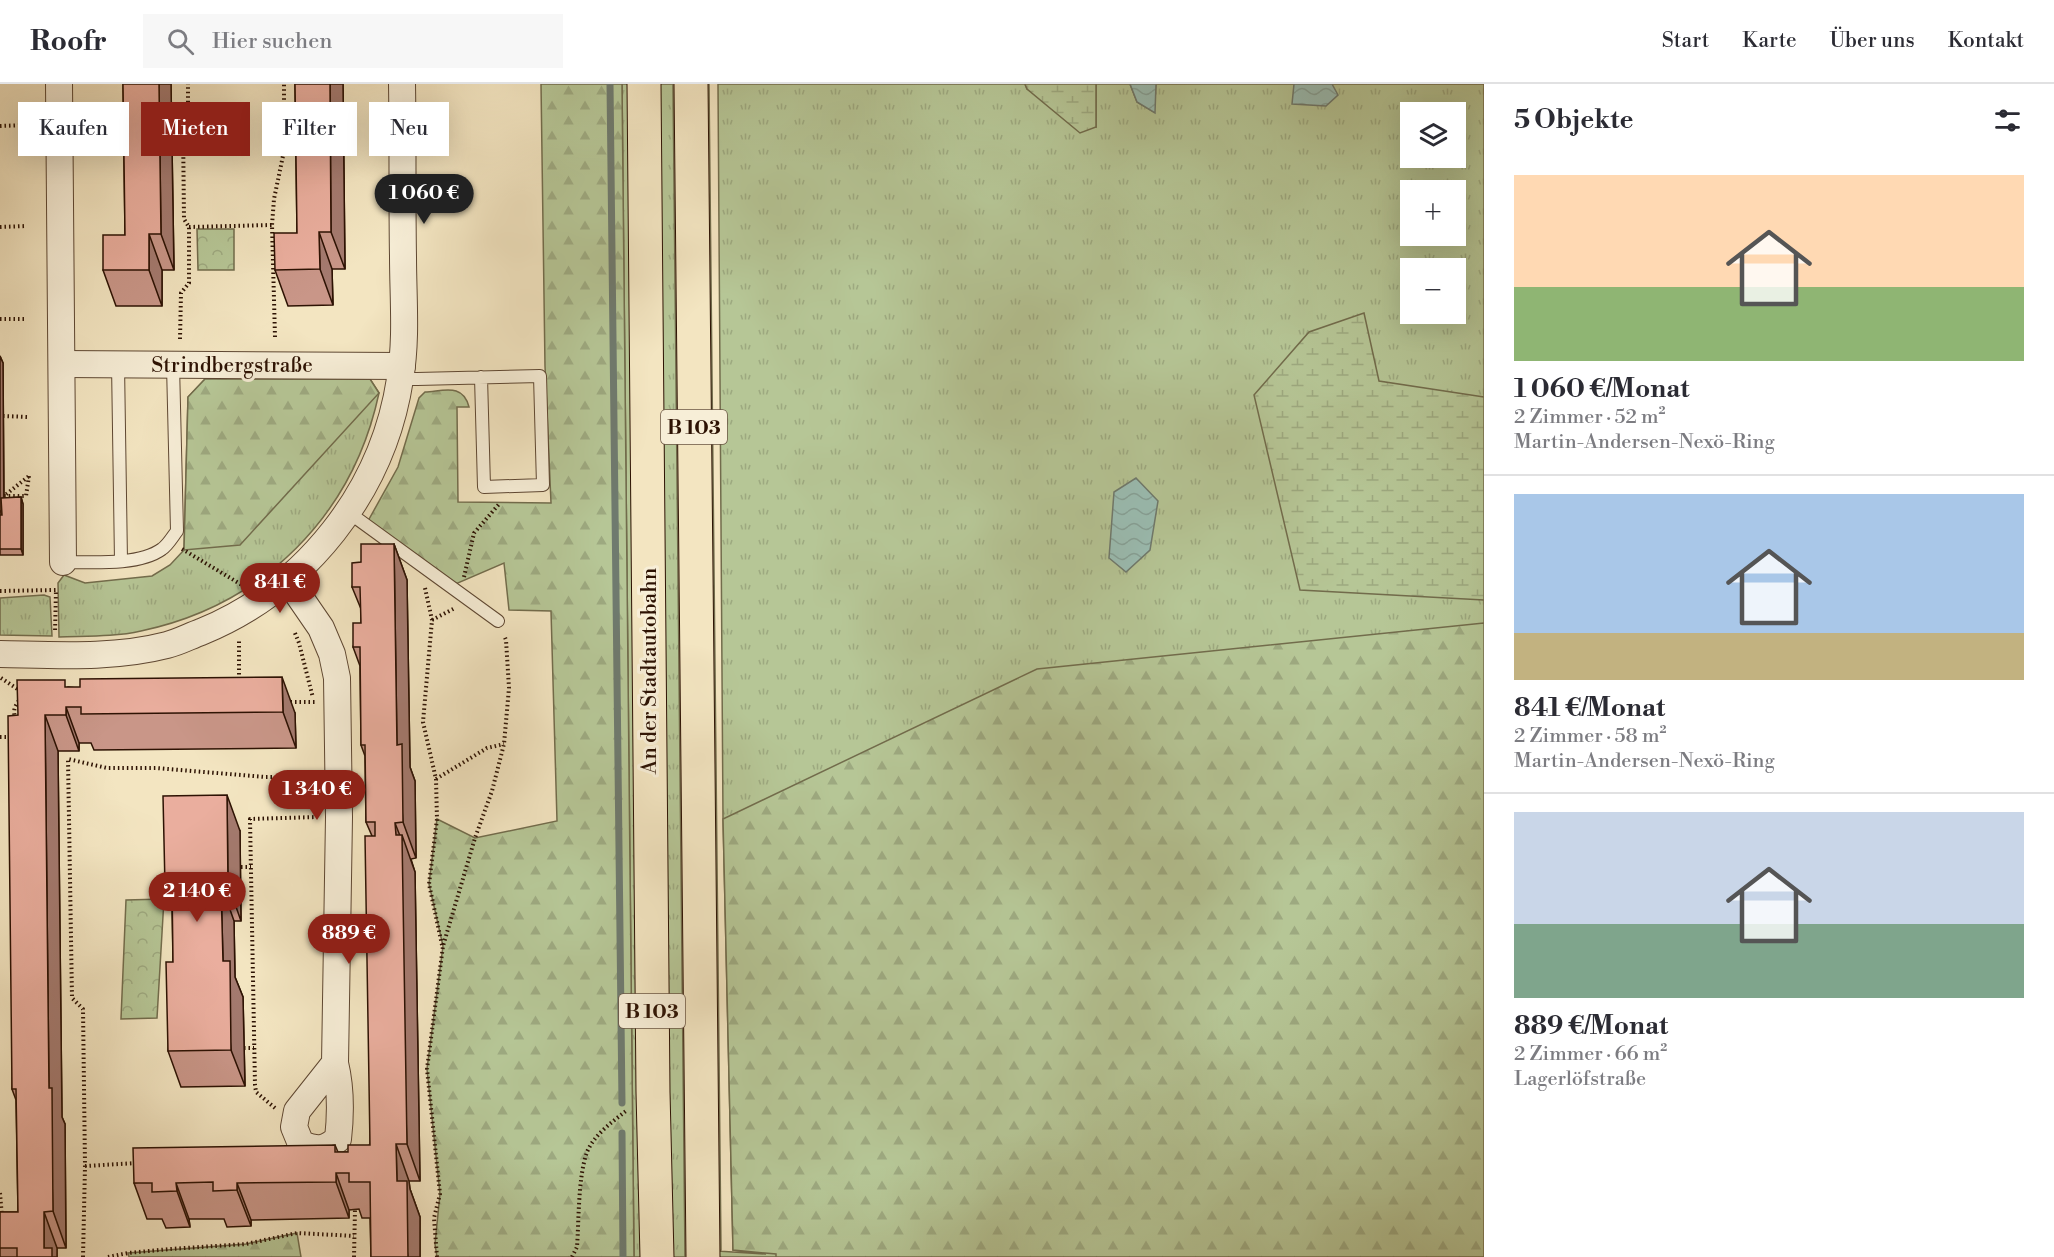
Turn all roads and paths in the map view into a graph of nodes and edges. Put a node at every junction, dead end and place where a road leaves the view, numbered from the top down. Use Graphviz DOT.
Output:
graph roads {
  1 [pos="59,84"];
  2 [pos="188,84"];
  3 [pos="284,84"];
  4 [pos="402,84"];
  5 [pos="644,84"];
  6 [pos="691,84"];
  7 [pos="18,125"];
  8 [pos="0,126"];
  9 [pos="272,225"];
  10 [pos="26,226"];
  11 [pos="0,227"];
  12 [pos="189,227"];
  13 [pos="0,319"];
  14 [pos="27,319"];
  15 [pos="275,337"];
  16 [pos="180,339"];
  17 [pos="62,364"];
  18 [pos="118,364"];
  19 [pos="173,365"];
  20 [pos="401,372"];
  21 [pos="481,377"];
  22 [pos="3,416"];
  23 [pos="28,417"];
  24 [pos="29,476"];
  25 [pos="514,486"];
  26 [pos="348,512"];
  27 [pos="170,539"];
  28 [pos="411,558"];
  29 [pos="121,561"];
  30 [pos="63,562"];
  31 [pos="288,580"];
  32 [pos="463,580"];
  33 [pos="0,591"];
  34 [pos="264,599"];
  35 [pos="498,621"];
  36 [pos="294,632"];
  37 [pos="239,641"];
  38 [pos="0,654"];
  39 [pos="55,655"];
  40 [pos="0,677"];
  41 [pos="240,678"];
  42 [pos="235,686"];
  43 [pos="244,686"];
  44 [pos="283,702"];
  45 [pos="19,724"];
  46 [pos="19,736"];
  47 [pos="0,737"];
  48 [pos="504,744"];
  49 [pos="337,777"];
  50 [pos="436,779"];
  51 [pos="339,817"];
  52 [pos="241,867"];
  53 [pos="251,867"];
  54 [pos="442,946"];
  55 [pos="244,1048"];
  56 [pos="254,1048"];
  57 [pos="335,1063"];
  58 [pos="632,1107"];
  59 [pos="275,1108"];
  60 [pos="140,1163"];
  61 [pos="85,1166"];
  62 [pos="0,1193"];
  63 [pos="355,1209"];
  64 [pos="3,1224"];
  65 [pos="354,1236"];
  66 [pos="83,1257"];
  67 [pos="108,1257"];
  68 [pos="354,1257"];
  69 [pos="436,1257"];
  70 [pos="572,1257"];
  71 [pos="657,1257"];
  72 [pos="703,1257"];
  1 -- 17 [label="street"];
  2 -- 12 [label="path"];
  3 -- 9 [label="path"];
  4 -- 20 [label="street"];
  5 -- 71 [label="highway, An der Stadtautobahn / B 103"];
  6 -- 72 [label="highway, B 103"];
  7 -- 8 [label="path"];
  9 -- 12 [label="path"];
  9 -- 15 [label="path"];
  10 -- 11 [label="path"];
  12 -- 16 [label="path"];
  13 -- 14 [label="path"];
  17 -- 18 [label="street, Strindbergstraße"];
  17 -- 30 [label="street"];
  18 -- 19 [label="street, Strindbergstraße"];
  18 -- 29 [label="lane"];
  19 -- 20 [label="street, Strindbergstraße"];
  19 -- 27 [label="lane"];
  20 -- 21 [label="lane"];
  20 -- 26 [label="street"];
  21 -- 25 [label="lane"];
  21 -- 25 [label="lane"];
  22 -- 23 [label="path"];
  24 -- 24 [label="path"];
  25 -- 32 [label="path"];
  26 -- 28 [label="lane"];
  26 -- 31 [label="street"];
  27 -- 29 [label="lane"];
  27 -- 34 [label="path"];
  28 -- 35 [label="lane"];
  28 -- 50 [label="path"];
  29 -- 30 [label="lane"];
  31 -- 34 [label="street"];
  31 -- 49 [label="street"];
  33 -- 39 [label="path"];
  34 -- 39 [label="street"];
  35 -- 48 [label="path"];
  36 -- 44 [label="path"];
  37 -- 41 [label="path"];
  38 -- 39 [label="street"];
  40 -- 45 [label="path"];
  41 -- 42 [label="path"];
  41 -- 43 [label="path"];
  46 -- 47 [label="path"];
  48 -- 50 [label="path"];
  48 -- 54 [label="path"];
  49 -- 51 [label="street"];
  49 -- 61 [label="path"];
  50 -- 54 [label="path"];
  51 -- 53 [label="path"];
  51 -- 57 [label="street"];
  52 -- 53 [label="path"];
  53 -- 56 [label="path"];
  54 -- 69 [label="path"];
  55 -- 56 [label="path"];
  56 -- 59 [label="path"];
  58 -- 70 [label="path"];
  60 -- 61 [label="path"];
  61 -- 66 [label="path"];
  62 -- 64 [label="path"];
  63 -- 65 [label="path"];
  65 -- 67 [label="path"];
  65 -- 68 [label="path"];
}
